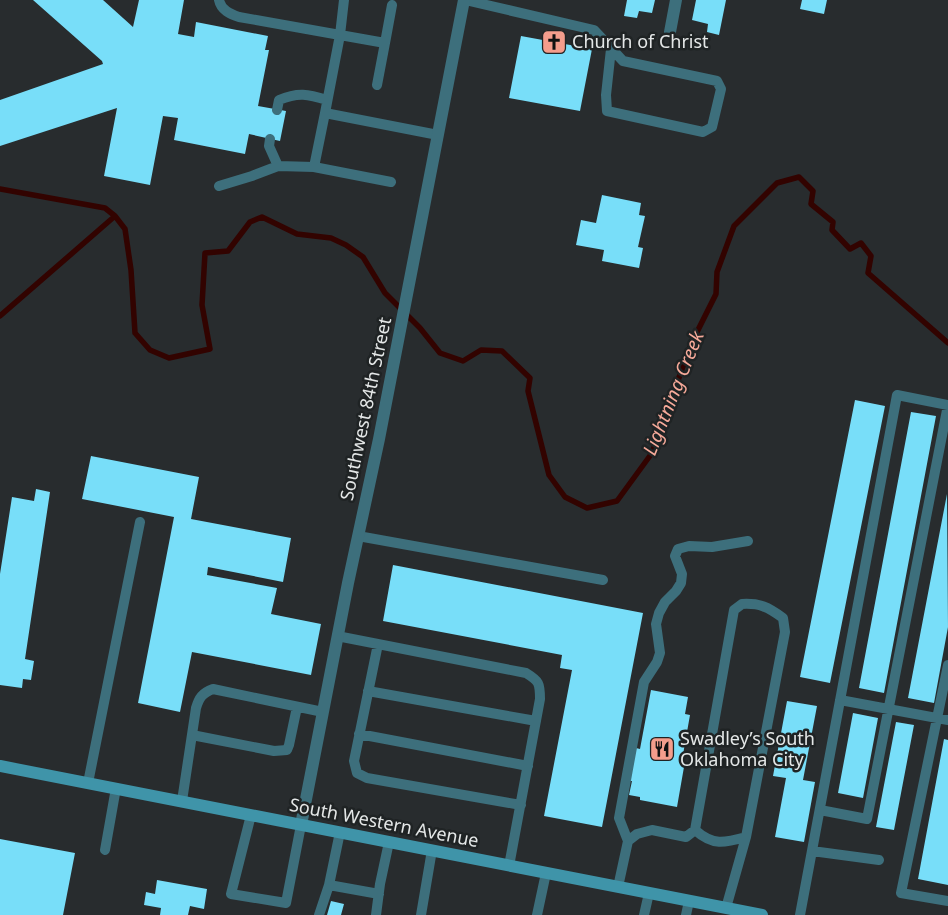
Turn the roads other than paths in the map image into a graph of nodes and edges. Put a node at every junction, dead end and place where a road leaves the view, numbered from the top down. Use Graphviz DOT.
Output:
graph roads {
  1 [pos="219,0"];
  2 [pos="344,0"];
  3 [pos="464,0"];
  4 [pos="676,0"];
  5 [pos="392,5"];
  6 [pos="670,32"];
  7 [pos="340,35"];
  8 [pos="385,44"];
  9 [pos="611,49"];
  10 [pos="376,86"];
  11 [pos="327,100"];
  12 [pos="277,110"];
  13 [pos="325,113"];
  14 [pos="438,135"];
  15 [pos="270,139"];
  16 [pos="278,166"];
  17 [pos="314,167"];
  18 [pos="391,182"];
  19 [pos="219,186"];
  20 [pos="140,522"];
  21 [pos="358,536"];
  22 [pos="748,541"];
  23 [pos="603,580"];
  24 [pos="337,636"];
  25 [pos="378,644"];
  26 [pos="948,665"];
  27 [pos="368,691"];
  28 [pos="840,700"];
  29 [pos="297,706"];
  30 [pos="889,709"];
  31 [pos="323,712"];
  32 [pos="937,718"];
  33 [pos="948,720"];
  34 [pos="536,721"];
  35 [pos="192,734"];
  36 [pos="359,734"];
  37 [pos="0,766"];
  38 [pos="528,766"];
  39 [pos="88,783"];
  40 [pos="116,788"];
  41 [pos="182,801"];
  42 [pos="520,805"];
  43 [pos="820,810"];
  44 [pos="251,815"];
  45 [pos="301,825"];
  46 [pos="695,830"];
  47 [pos="340,832"];
  48 [pos="746,838"];
  49 [pos="389,842"];
  50 [pos="628,842"];
  51 [pos="105,850"];
  52 [pos="432,850"];
  53 [pos="812,851"];
  54 [pos="879,860"];
  55 [pos="509,866"];
  56 [pos="546,873"];
  57 [pos="329,885"];
  58 [pos="618,887"];
  59 [pos="649,893"];
  60 [pos="379,894"];
  61 [pos="689,901"];
  62 [pos="948,902"];
  63 [pos="731,911"];
  64 [pos="320,915"];
  65 [pos="376,915"];
  66 [pos="421,915"];
  67 [pos="537,915"];
  68 [pos="644,915"];
  69 [pos="686,915"];
  70 [pos="762,915"];
  71 [pos="800,915"];
  1 -- 7 [label="lane"];
  2 -- 7 [label="lane"];
  3 -- 9 [label="lane"];
  3 -- 14 [label="street, Southwest 84th Street"];
  4 -- 6 [label="street"];
  5 -- 8 [label="lane"];
  7 -- 8 [label="lane"];
  7 -- 11 [label="lane"];
  8 -- 10 [label="lane"];
  9 -- 9 [label="lane"];
  11 -- 12 [label="lane"];
  11 -- 13 [label="lane"];
  13 -- 14 [label="lane"];
  13 -- 17 [label="lane"];
  14 -- 21 [label="street, Southwest 84th Street"];
  15 -- 16 [label="lane"];
  16 -- 17 [label="lane"];
  16 -- 19 [label="lane"];
  17 -- 18 [label="lane"];
  20 -- 39 [label="lane"];
  21 -- 23 [label="lane"];
  21 -- 24 [label="street, Southwest 84th Street"];
  22 -- 50 [label="lane"];
  24 -- 25 [label="lane"];
  24 -- 31 [label="street, Southwest 84th Street"];
  25 -- 27 [label="lane"];
  25 -- 34 [label="lane"];
  26 -- 32 [label="lane"];
  27 -- 34 [label="lane"];
  27 -- 36 [label="lane"];
  28 -- 30 [label="lane"];
  28 -- 30 [label="lane"];
  28 -- 43 [label="lane"];
  29 -- 31 [label="lane"];
  29 -- 35 [label="lane"];
  29 -- 35 [label="lane"];
  30 -- 32 [label="lane"];
  30 -- 43 [label="lane"];
  31 -- 45 [label="street, Southwest 84th Street"];
  32 -- 33 [label="lane"];
  32 -- 62 [label="lane"];
  34 -- 38 [label="lane"];
  35 -- 41 [label="lane"];
  36 -- 38 [label="lane"];
  36 -- 42 [label="lane"];
  37 -- 39 [label="main road, South Western Avenue"];
  38 -- 42 [label="lane"];
  39 -- 40 [label="main road, South Western Avenue"];
  40 -- 41 [label="main road, South Western Avenue"];
  40 -- 51 [label="lane"];
  41 -- 44 [label="main road, South Western Avenue"];
  42 -- 55 [label="lane"];
  43 -- 53 [label="lane"];
  44 -- 45 [label="main road, South Western Avenue"];
  44 -- 45 [label="lane"];
  45 -- 47 [label="main road, South Western Avenue"];
  46 -- 48 [label="lane"];
  46 -- 48 [label="lane"];
  46 -- 50 [label="lane"];
  47 -- 49 [label="main road, South Western Avenue"];
  47 -- 57 [label="lane"];
  48 -- 63 [label="lane"];
  49 -- 52 [label="main road, South Western Avenue"];
  49 -- 60 [label="lane"];
  50 -- 58 [label="lane"];
  52 -- 55 [label="main road, South Western Avenue"];
  52 -- 66 [label="lane"];
  53 -- 54 [label="lane"];
  53 -- 71 [label="lane"];
  55 -- 56 [label="main road, South Western Avenue"];
  56 -- 58 [label="main road, South Western Avenue"];
  56 -- 67 [label="lane"];
  57 -- 60 [label="lane"];
  57 -- 64 [label="lane"];
  58 -- 59 [label="main road, South Western Avenue"];
  59 -- 61 [label="main road, South Western Avenue"];
  59 -- 68 [label="lane"];
  60 -- 65 [label="lane"];
  61 -- 63 [label="main road, South Western Avenue"];
  61 -- 69 [label="lane"];
  63 -- 70 [label="main road, South Western Avenue"];
}
